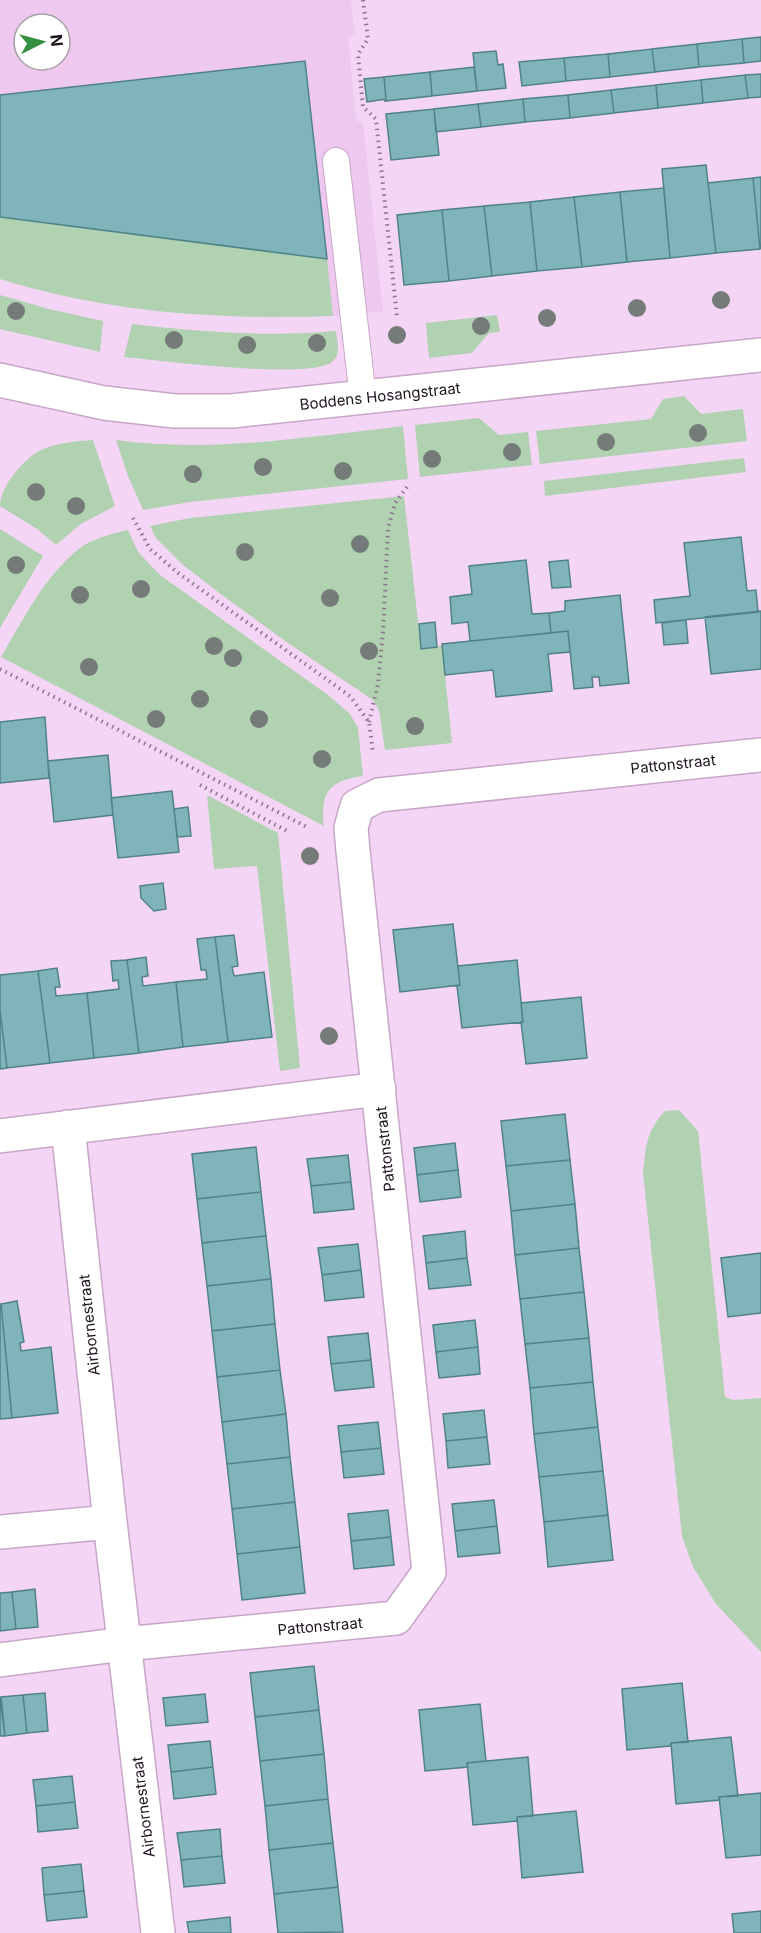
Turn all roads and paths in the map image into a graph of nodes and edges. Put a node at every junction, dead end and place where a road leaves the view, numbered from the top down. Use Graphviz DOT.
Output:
graph roads {
  1 [pos="363,0"];
  2 [pos="336,161"];
  3 [pos="397,317"];
  4 [pos="761,355"];
  5 [pos="0,380"];
  6 [pos="363,398"];
  7 [pos="407,487"];
  8 [pos="133,519"];
  9 [pos="0,669"];
  10 [pos="369,722"];
  11 [pos="761,755"];
  12 [pos="200,785"];
  13 [pos="379,795"];
  14 [pos="289,832"];
  15 [pos="353,851"];
  16 [pos="379,1089"];
  17 [pos="68,1127"];
  18 [pos="0,1136"];
  19 [pos="110,1522"];
  20 [pos="0,1532"];
  21 [pos="124,1644"];
  22 [pos="0,1660"];
  23 [pos="158,1933"];
  1 -- 3 [label="path"];
  2 -- 6 [label="lane"];
  4 -- 6 [label="street, Boddens Hosangstraat"];
  5 -- 6 [label="street, Boddens Hosangstraat"];
  7 -- 10 [label="path"];
  8 -- 10 [label="path"];
  9 -- 15 [label="path"];
  10 -- 13 [label="path"];
  11 -- 13 [label="street, Pattonstraat"];
  12 -- 14 [label="path"];
  13 -- 15 [label="street, Pattonstraat"];
  15 -- 16 [label="street, Pattonstraat"];
  16 -- 17 [label="street"];
  16 -- 21 [label="street, Pattonstraat"];
  17 -- 18 [label="street"];
  17 -- 19 [label="street, Airbornestraat"];
  19 -- 20 [label="street"];
  19 -- 21 [label="street, Airbornestraat"];
  21 -- 22 [label="street"];
  21 -- 23 [label="street, Airbornestraat"];
}
